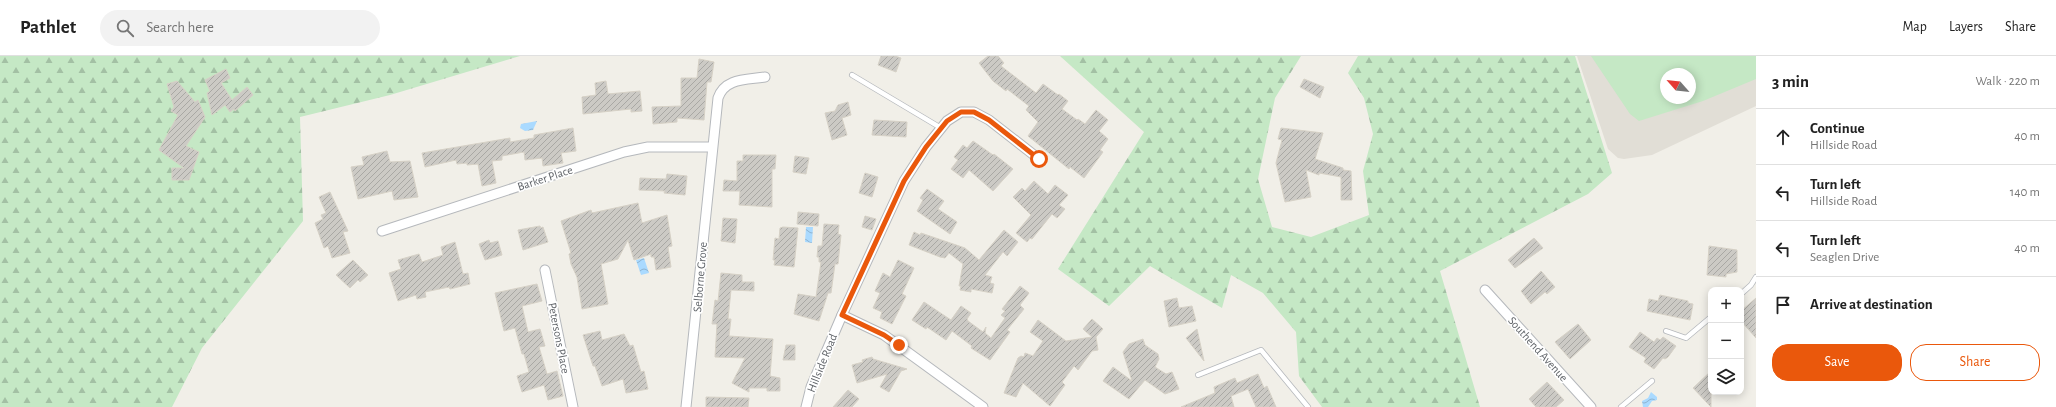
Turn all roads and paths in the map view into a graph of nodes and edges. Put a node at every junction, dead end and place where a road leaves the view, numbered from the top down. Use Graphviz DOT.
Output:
graph roads {
  1 [pos="852,75"];
  2 [pos="765,77"];
  3 [pos="941,128"];
  4 [pos="712,147"];
  5 [pos="1039,159"];
  6 [pos="382,231"];
  7 [pos="545,270"];
  8 [pos="1756,277"];
  9 [pos="1485,290"];
  10 [pos="1744,291"];
  11 [pos="842,315"];
  12 [pos="1708,320"];
  13 [pos="1666,331"];
  14 [pos="1198,375"];
  15 [pos="1652,381"];
  16 [pos="573,407"];
  17 [pos="686,407"];
  18 [pos="806,407"];
  19 [pos="983,407"];
  20 [pos="1308,407"];
  21 [pos="1592,407"];
  22 [pos="1621,407"];
  1 -- 3 [label="lane"];
  2 -- 4 [label="street, Selborne Grove"];
  3 -- 5 [label="street, Hillside Road"];
  3 -- 11 [label="street, Hillside Road"];
  4 -- 6 [label="street, Barker Place"];
  4 -- 17 [label="street, Selborne Grove"];
  7 -- 16 [label="street, Petersons Place"];
  8 -- 10 [label="lane"];
  9 -- 21 [label="street, Southend Avenue"];
  11 -- 18 [label="street, Hillside Road"];
  11 -- 19 [label="street"];
  12 -- 13 [label="lane"];
  14 -- 20 [label="lane"];
  15 -- 22 [label="lane"];
}
